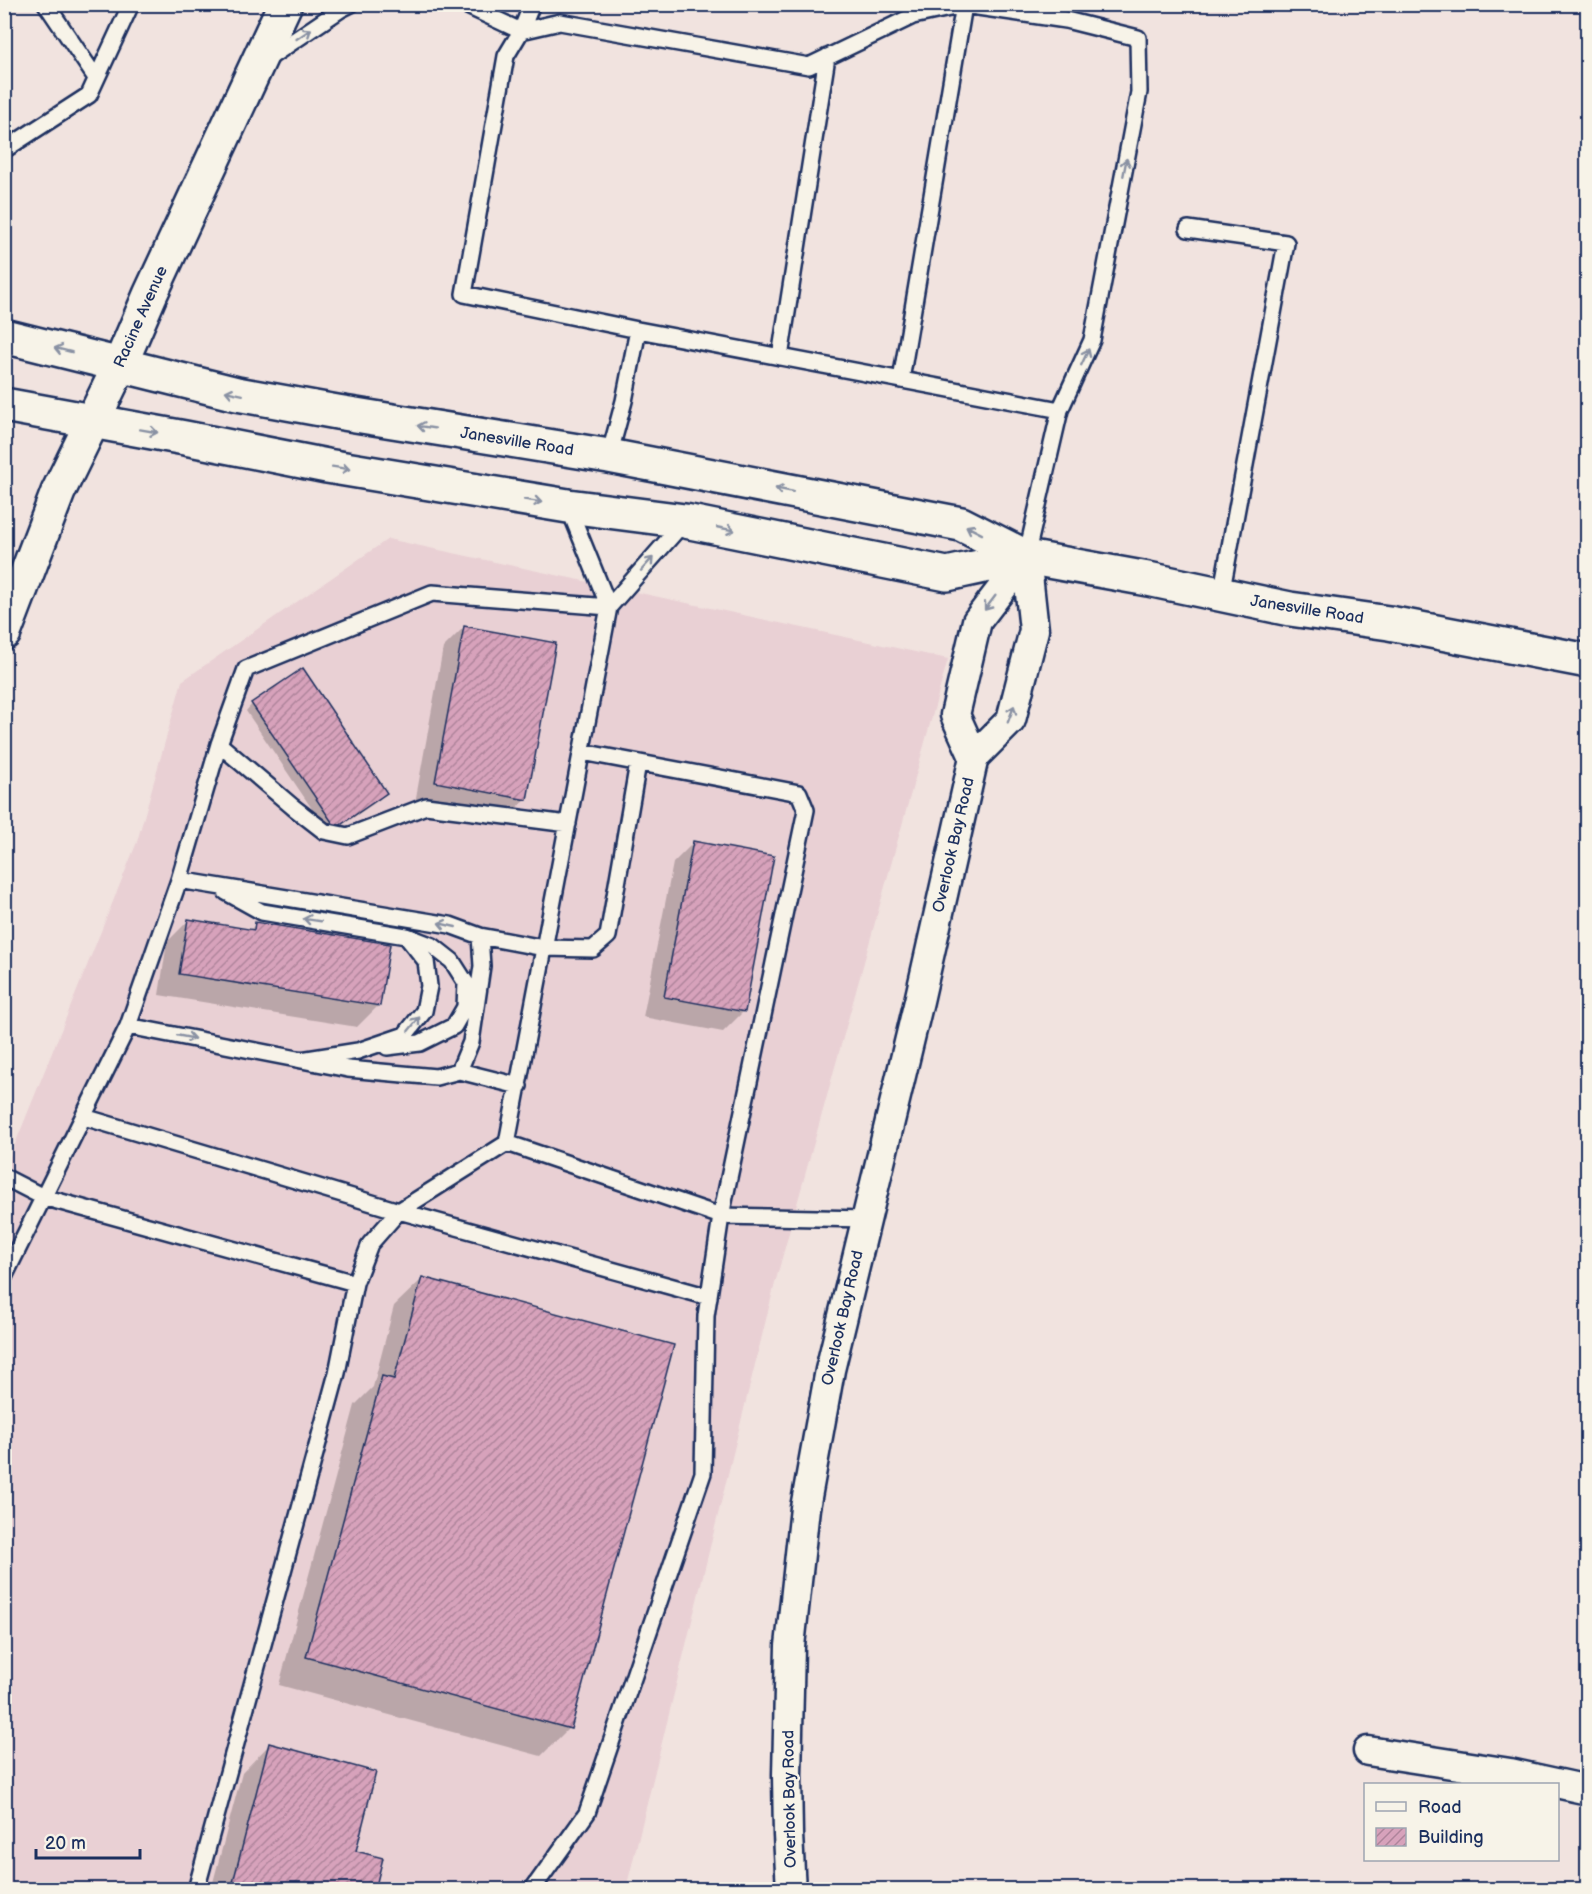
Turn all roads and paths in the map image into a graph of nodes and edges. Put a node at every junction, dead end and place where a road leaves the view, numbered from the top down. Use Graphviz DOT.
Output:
graph roads {
  1 [pos="46,4"];
  2 [pos="131,4"];
  3 [pos="285,4"];
  4 [pos="351,4"];
  5 [pos="463,4"];
  6 [pos="532,4"];
  7 [pos="964,5"];
  8 [pos="521,31"];
  9 [pos="826,57"];
  10 [pos="257,65"];
  11 [pos="96,78"];
  12 [pos="4,150"];
  13 [pos="1188,229"];
  14 [pos="638,330"];
  15 [pos="4,336"];
  16 [pos="780,357"];
  17 [pos="120,365"];
  18 [pos="901,380"];
  19 [pos="4,405"];
  20 [pos="1060,410"];
  21 [pos="92,421"];
  22 [pos="609,456"];
  23 [pos="568,506"];
  24 [pos="685,521"];
  25 [pos="1026,557"];
  26 [pos="1221,595"];
  27 [pos="609,607"];
  28 [pos="4,633"];
  29 [pos="1587,661"];
  30 [pos="219,744"];
  31 [pos="582,752"];
  32 [pos="974,757"];
  33 [pos="638,763"];
  34 [pos="568,824"];
  35 [pos="179,880"];
  36 [pos="216,886"];
  37 [pos="406,936"];
  38 [pos="480,936"];
  39 [pos="544,948"];
  40 [pos="128,1026"];
  41 [pos="358,1051"];
  42 [pos="301,1060"];
  43 [pos="459,1071"];
  44 [pos="519,1086"];
  45 [pos="84,1117"];
  46 [pos="507,1143"];
  47 [pos="4,1177"];
  48 [pos="43,1197"];
  49 [pos="399,1211"];
  50 [pos="721,1215"];
  51 [pos="867,1219"];
  52 [pos="4,1277"];
  53 [pos="355,1283"];
  54 [pos="709,1297"];
  55 [pos="1368,1751"];
  56 [pos="1555,1783"];
  57 [pos="1559,1784"];
  58 [pos="1587,1790"];
  59 [pos="196,1890"];
  60 [pos="531,1890"];
  61 [pos="792,1890"];
  1 -- 11 [label="lane"];
  2 -- 11 [label="lane"];
  3 -- 10 [label="main road, Racine Avenue"];
  10 -- 4 [label="lane, one-way"];
  5 -- 8 [label="lane"];
  6 -- 8 [label="lane"];
  7 -- 9 [label="lane"];
  7 -- 18 [label="lane"];
  20 -- 7 [label="lane, one-way"];
  8 -- 9 [label="lane"];
  8 -- 14 [label="lane"];
  9 -- 16 [label="lane"];
  10 -- 17 [label="main road, Racine Avenue"];
  11 -- 12 [label="lane"];
  13 -- 26 [label="lane"];
  14 -- 16 [label="lane"];
  14 -- 22 [label="lane"];
  17 -- 15 [label="main road, Janesville Road, one-way"];
  16 -- 18 [label="lane"];
  17 -- 21 [label="main road, Racine Avenue"];
  22 -- 17 [label="main road, Janesville Road, one-way"];
  18 -- 20 [label="lane"];
  19 -- 21 [label="main road, Janesville Road"];
  20 -- 25 [label="lane"];
  21 -- 23 [label="main road, Janesville Road, one-way"];
  21 -- 28 [label="main road, Racine Avenue"];
  25 -- 22 [label="main road, Janesville Road, one-way"];
  23 -- 24 [label="main road, Janesville Road"];
  23 -- 27 [label="lane"];
  24 -- 25 [label="main road, Janesville Road, one-way"];
  27 -- 24 [label="lane, one-way"];
  25 -- 26 [label="main road, Janesville Road"];
  32 -- 25 [label="street, Overlook Bay Road, one-way"];
  25 -- 32 [label="street, Overlook Bay Road, one-way"];
  26 -- 29 [label="main road, Janesville Road"];
  27 -- 30 [label="lane"];
  27 -- 31 [label="lane"];
  30 -- 34 [label="lane"];
  30 -- 35 [label="lane"];
  31 -- 33 [label="lane"];
  31 -- 34 [label="lane"];
  32 -- 51 [label="street, Overlook Bay Road"];
  33 -- 39 [label="lane"];
  33 -- 50 [label="lane"];
  34 -- 39 [label="lane"];
  35 -- 36 [label="lane"];
  35 -- 40 [label="lane"];
  37 -- 36 [label="lane, one-way"];
  38 -- 36 [label="lane, one-way"];
  41 -- 37 [label="lane, one-way"];
  37 -- 41 [label="lane"];
  38 -- 39 [label="lane"];
  38 -- 43 [label="lane"];
  39 -- 44 [label="lane"];
  40 -- 42 [label="lane, one-way"];
  40 -- 45 [label="lane"];
  41 -- 42 [label="lane"];
  42 -- 43 [label="lane"];
  43 -- 44 [label="lane"];
  44 -- 46 [label="lane"];
  45 -- 48 [label="lane"];
  45 -- 49 [label="lane"];
  46 -- 49 [label="lane"];
  46 -- 50 [label="lane"];
  47 -- 48 [label="lane"];
  48 -- 52 [label="lane"];
  48 -- 53 [label="lane"];
  49 -- 53 [label="lane"];
  49 -- 54 [label="lane"];
  50 -- 51 [label="lane"];
  50 -- 54 [label="lane"];
  51 -- 61 [label="street, Overlook Bay Road"];
  53 -- 59 [label="lane"];
  54 -- 60 [label="lane"];
  55 -- 56 [label="street"];
  57 -- 58 [label="street"];
}
